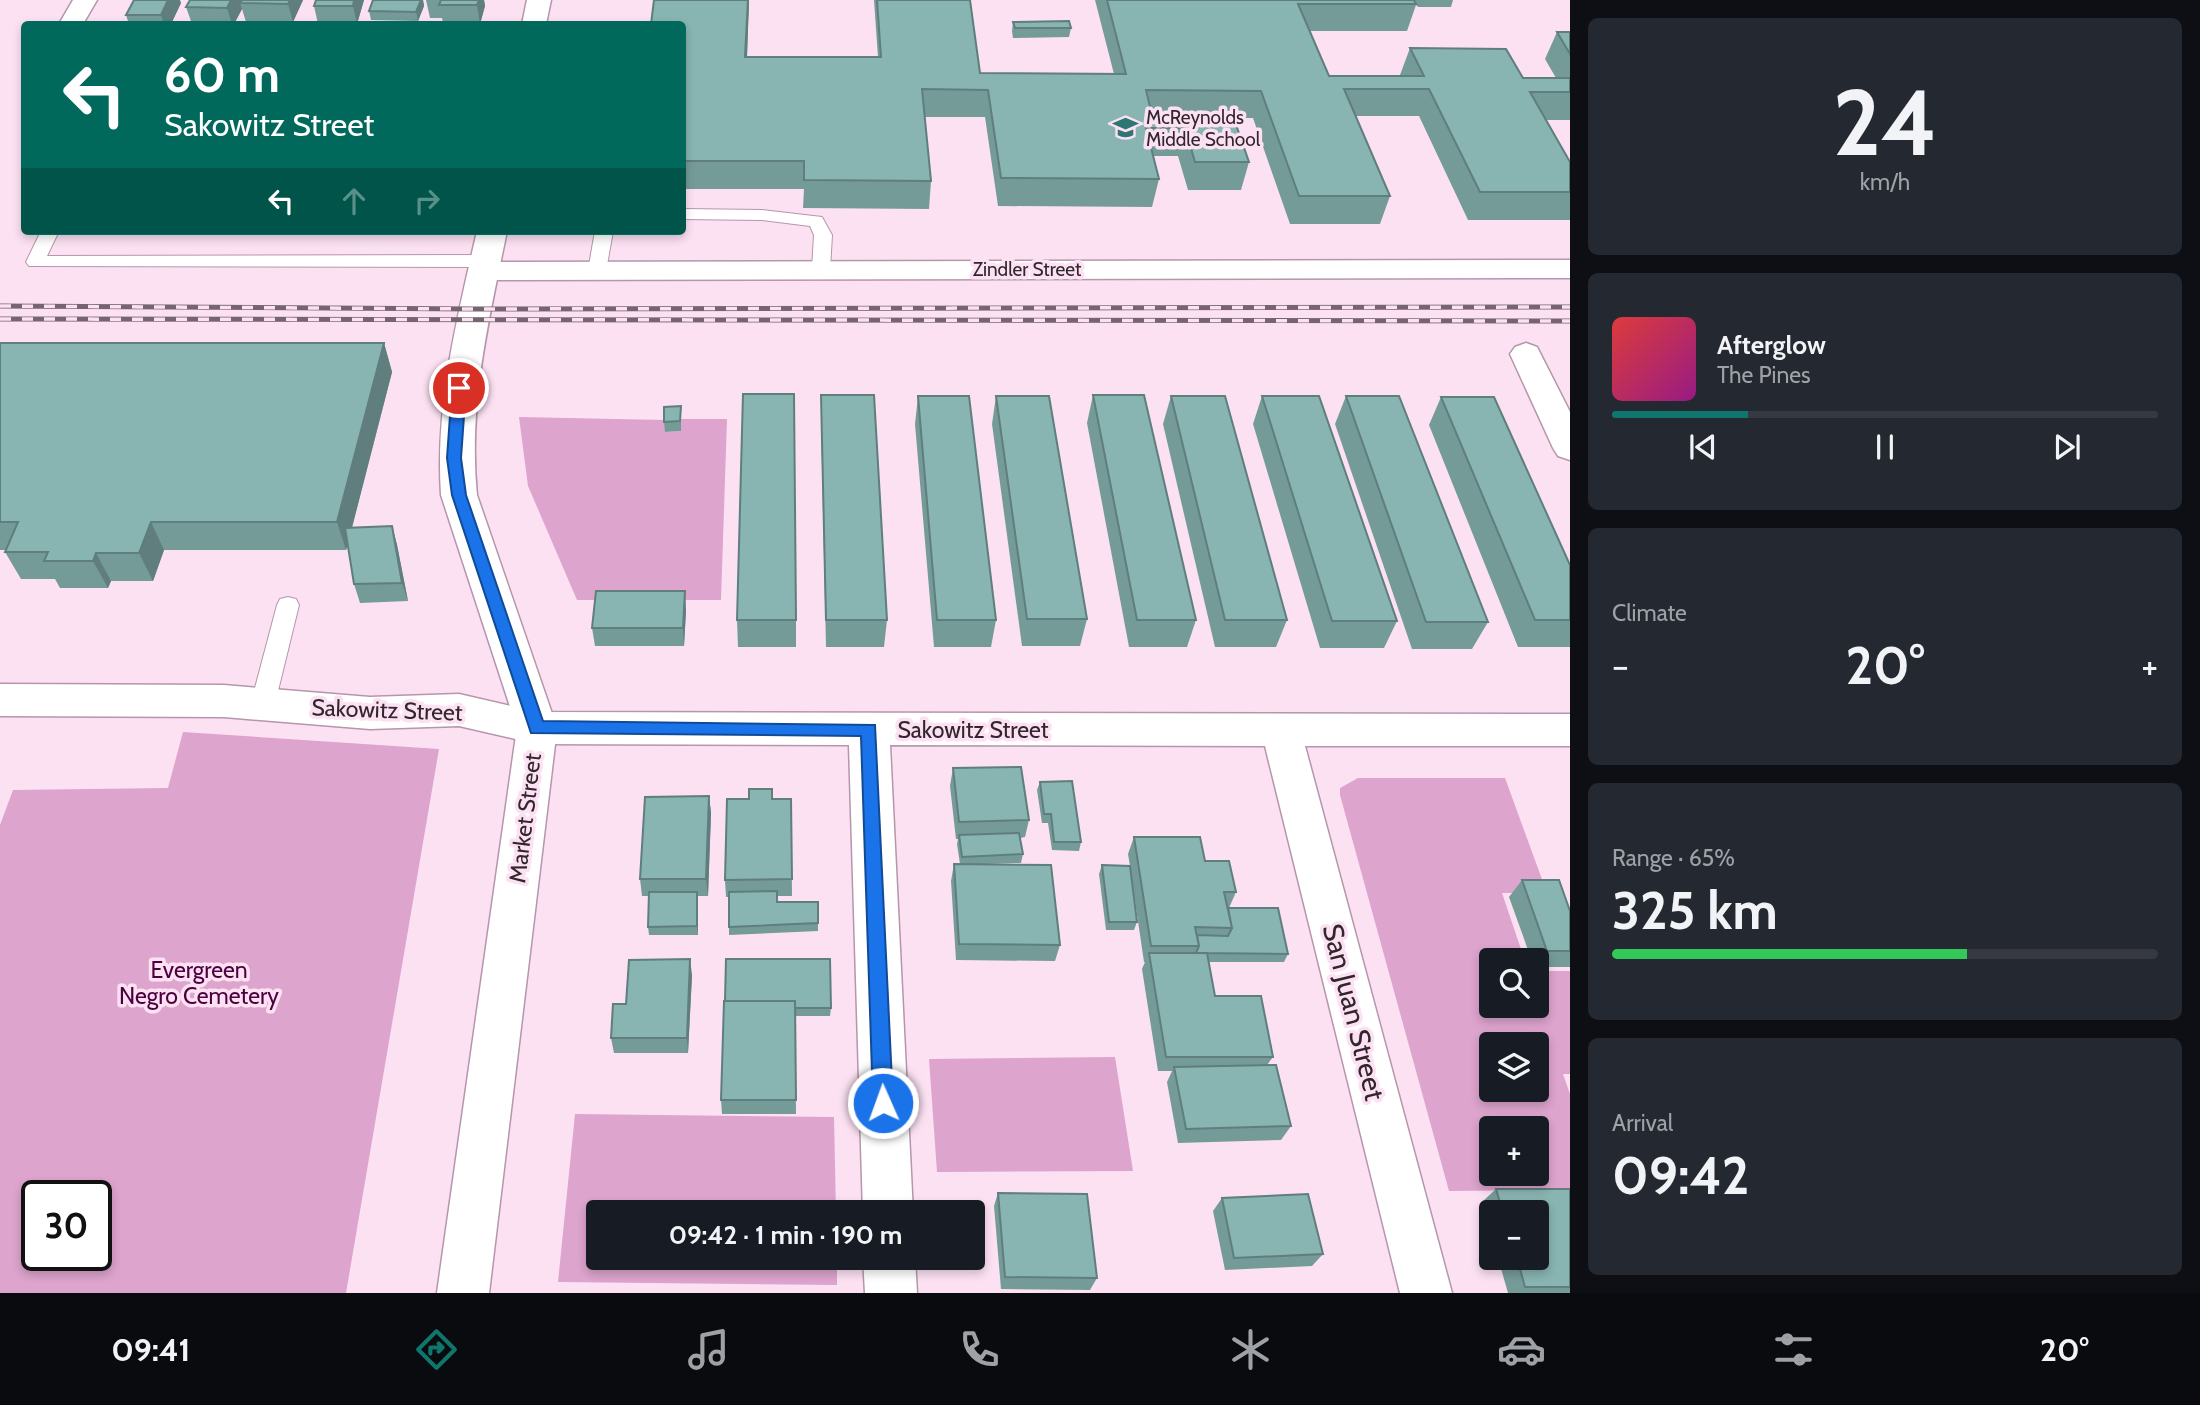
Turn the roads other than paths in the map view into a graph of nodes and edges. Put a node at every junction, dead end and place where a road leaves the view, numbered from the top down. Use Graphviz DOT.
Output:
graph roads {
  1 [pos="85,0"];
  2 [pos="540,0"];
  3 [pos="73,21"];
  4 [pos="535,21"];
  5 [pos="686,214"];
  6 [pos="48,235"];
  7 [pos="603,235"];
  8 [pos="487,254"];
  9 [pos="821,269"];
  10 [pos="1570,270"];
  11 [pos="597,271"];
  12 [pos="1526,354"];
  13 [pos="1570,448"];
  14 [pos="288,605"];
  15 [pos="0,700"];
  16 [pos="263,703"];
  17 [pos="537,728"];
  18 [pos="869,729"];
  19 [pos="1570,730"];
  20 [pos="1281,731"];
  21 [pos="887,1200"];
  22 [pos="890,1270"];
  23 [pos="463,1293"];
  24 [pos="891,1293"];
  25 [pos="1426,1293"];
  1 -- 3 [label="street"];
  2 -- 4 [label="street"];
  5 -- 9 [label="lane"];
  6 -- 8 [label="lane"];
  7 -- 11 [label="lane"];
  8 -- 11 [label="street, Zindler Street"];
  8 -- 17 [label="street, Market Street"];
  9 -- 10 [label="street, Zindler Street"];
  9 -- 11 [label="street, Zindler Street"];
  12 -- 13 [label="street"];
  14 -- 16 [label="lane"];
  15 -- 16 [label="street, Sakowitz Street"];
  16 -- 17 [label="street, Sakowitz Street"];
  17 -- 18 [label="street, Sakowitz Street"];
  17 -- 23 [label="street, Market Street"];
  18 -- 20 [label="street, Sakowitz Street"];
  18 -- 21 [label="street"];
  19 -- 20 [label="street, Sakowitz Street"];
  20 -- 25 [label="street, San Juan Street"];
  22 -- 24 [label="street"];
}
